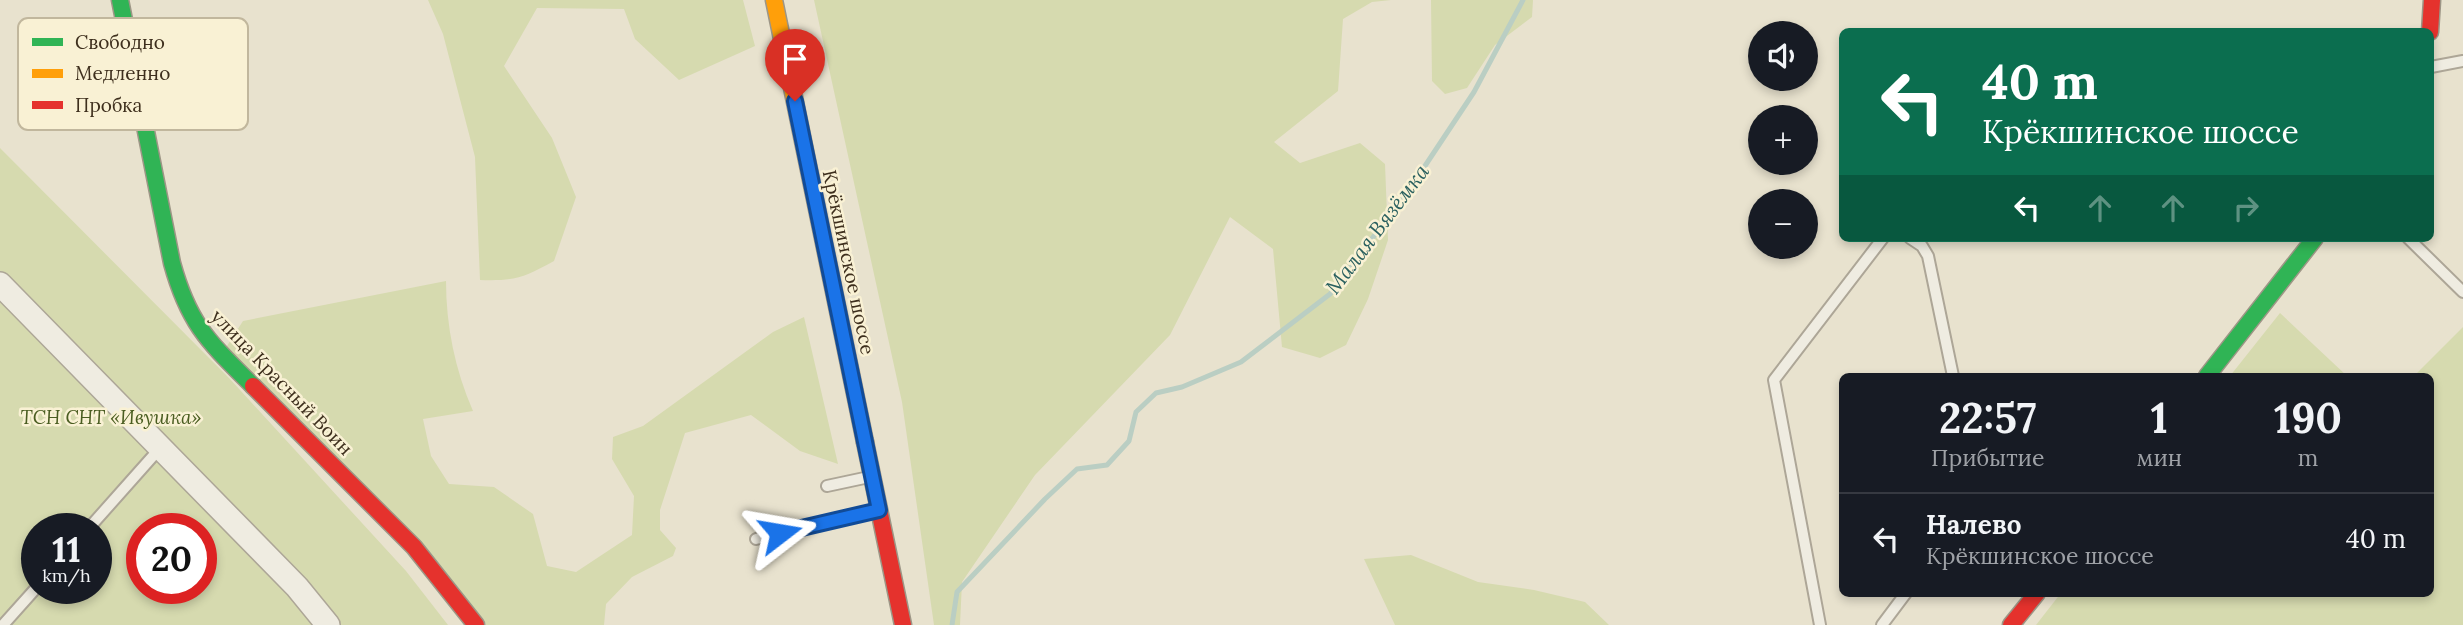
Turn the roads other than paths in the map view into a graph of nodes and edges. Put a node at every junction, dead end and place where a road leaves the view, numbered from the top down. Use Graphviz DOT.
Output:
graph roads {
  1 [pos="120,0"];
  2 [pos="774,0"];
  3 [pos="2432,0"];
  4 [pos="124,18"];
  5 [pos="2430,28"];
  6 [pos="2463,61"];
  7 [pos="2434,66"];
  8 [pos="146,130"];
  9 [pos="1880,242"];
  10 [pos="1916,242"];
  11 [pos="2312,242"];
  12 [pos="2412,242"];
  13 [pos="0,284"];
  14 [pos="2463,292"];
  15 [pos="1952,373"];
  16 [pos="2209,373"];
  17 [pos="162,447"];
  18 [pos="872,477"];
  19 [pos="827,486"];
  20 [pos="879,510"];
  21 [pos="103,513"];
  22 [pos="884,533"];
  23 [pos="756,539"];
  24 [pos="1903,597"];
  25 [pos="2033,597"];
  26 [pos="22,604"];
  27 [pos="883,615"];
  28 [pos="3,625"];
  29 [pos="328,625"];
  30 [pos="475,625"];
  31 [pos="903,625"];
  32 [pos="1820,625"];
  33 [pos="1882,625"];
  34 [pos="2011,625"];
  1 -- 4 [label="street, улица Красный Воин"];
  2 -- 18 [label="street, Крёкшинское шоссе"];
  3 -- 5 [label="street"];
  6 -- 7 [label="lane"];
  8 -- 30 [label="street, улица Красный Воин"];
  9 -- 32 [label="lane"];
  10 -- 15 [label="lane"];
  11 -- 16 [label="street"];
  12 -- 14 [label="lane"];
  13 -- 17 [label="street"];
  17 -- 21 [label="lane"];
  17 -- 29 [label="street"];
  18 -- 19 [label="lane"];
  18 -- 20 [label="street, Крёкшинское шоссе"];
  20 -- 22 [label="street, Крёкшинское шоссе"];
  20 -- 23 [label="lane"];
  22 -- 27 [label="street"];
  22 -- 31 [label="street"];
  24 -- 33 [label="lane"];
  25 -- 34 [label="street"];
  26 -- 28 [label="lane"];
}
